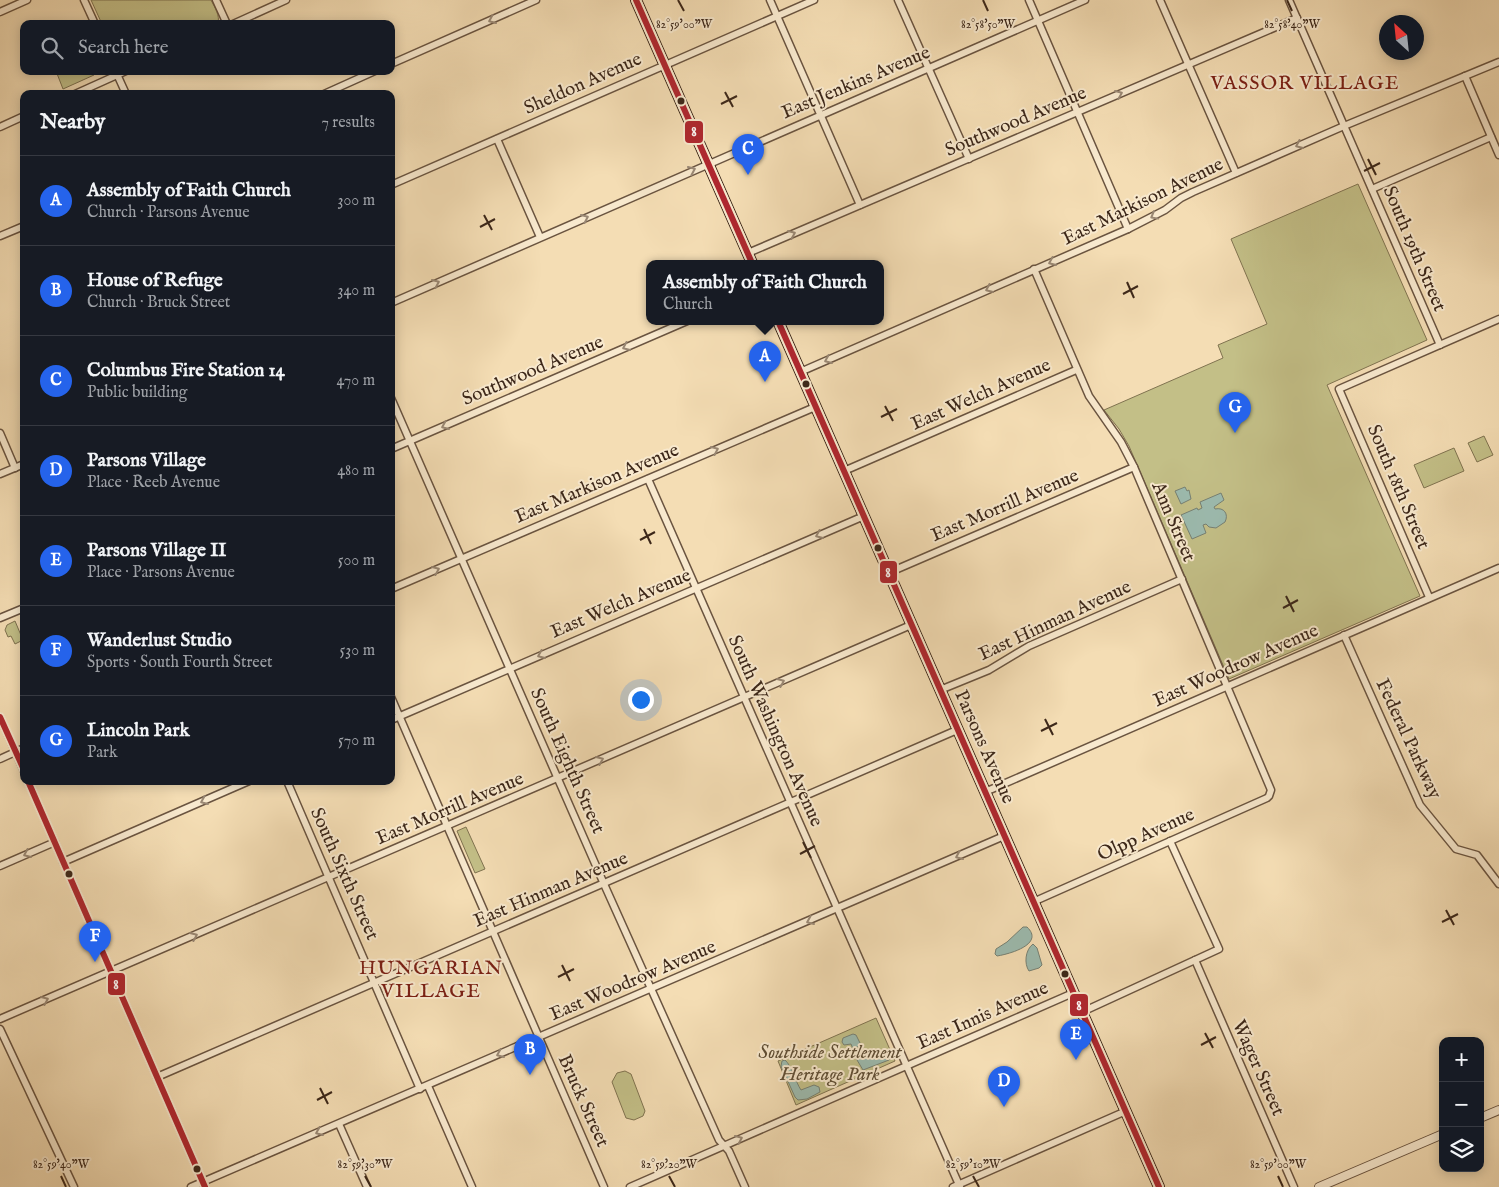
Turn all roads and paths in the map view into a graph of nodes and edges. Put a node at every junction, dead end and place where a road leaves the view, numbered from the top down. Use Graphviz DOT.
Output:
graph roads {
  1 [pos="27,0"];
  2 [pos="84,0"];
  3 [pos="216,0"];
  4 [pos="286,0"];
  5 [pos="536,0"];
  6 [pos="636,0"];
  7 [pos="770,0"];
  8 [pos="814,0"];
  9 [pos="898,0"];
  10 [pos="1030,0"];
  11 [pos="1085,0"];
  12 [pos="1160,0"];
  13 [pos="1289,0"];
  14 [pos="0,12"];
  15 [pos="777,16"];
  16 [pos="1297,18"];
  17 [pos="93,20"];
  18 [pos="225,20"];
  19 [pos="241,20"];
  20 [pos="1038,20"];
  21 [pos="395,62"];
  22 [pos="1499,62"];
  23 [pos="665,64"];
  24 [pos="1189,65"];
  25 [pos="928,68"];
  26 [pos="113,75"];
  27 [pos="118,75"];
  28 [pos="366,75"];
  29 [pos="1465,76"];
  30 [pos="83,90"];
  31 [pos="124,90"];
  32 [pos="333,90"];
  33 [pos="1078,112"];
  34 [pos="821,115"];
  35 [pos="20,118"];
  36 [pos="1344,126"];
  37 [pos="0,127"];
  38 [pos="1491,136"];
  39 [pos="497,139"];
  40 [pos="1499,155"];
  41 [pos="969,159"];
  42 [pos="708,163"];
  43 [pos="1236,174"];
  44 [pos="395,183"];
  45 [pos="1372,189"];
  46 [pos="860,205"];
  47 [pos="20,228"];
  48 [pos="1128,228"];
  49 [pos="0,236"];
  50 [pos="540,237"];
  51 [pos="750,258"];
  52 [pos="1034,269"];
  53 [pos="395,301"];
  54 [pos="1499,319"];
  55 [pos="678,325"];
  56 [pos="780,325"];
  57 [pos="1440,345"];
  58 [pos="1076,370"];
  59 [pos="800,372"];
  60 [pos="395,407"];
  61 [pos="815,407"];
  62 [pos="0,434"];
  63 [pos="410,441"];
  64 [pos="395,447"];
  65 [pos="20,466"];
  66 [pos="1134,467"];
  67 [pos="15,468"];
  68 [pos="844,471"];
  69 [pos="0,474"];
  70 [pos="651,478"];
  71 [pos="864,516"];
  72 [pos="462,559"];
  73 [pos="1499,568"];
  74 [pos="888,573"];
  75 [pos="1182,579"];
  76 [pos="395,587"];
  77 [pos="696,588"];
  78 [pos="1429,598"];
  79 [pos="20,610"];
  80 [pos="0,618"];
  81 [pos="911,625"];
  82 [pos="1344,635"];
  83 [pos="510,669"];
  84 [pos="1228,686"];
  85 [pos="940,690"];
  86 [pos="744,698"];
  87 [pos="395,705"];
  88 [pos="400,716"];
  89 [pos="0,717"];
  90 [pos="395,718"];
  91 [pos="958,730"];
  92 [pos="20,750"];
  93 [pos="15,752"];
  94 [pos="0,759"];
  95 [pos="20,763"];
  96 [pos="558,778"];
  97 [pos="30,785"];
  98 [pos="240,785"];
  99 [pos="289,785"];
  100 [pos="985,792"];
  101 [pos="1270,794"];
  102 [pos="790,803"];
  103 [pos="447,827"];
  104 [pos="1004,836"];
  105 [pos="1170,841"];
  106 [pos="55,842"];
  107 [pos="64,862"];
  108 [pos="0,866"];
  109 [pos="329,878"];
  110 [pos="604,884"];
  111 [pos="1499,884"];
  112 [pos="1033,902"];
  113 [pos="837,909"];
  114 [pos="492,932"];
  115 [pos="1195,960"];
  116 [pos="111,971"];
  117 [pos="375,982"];
  118 [pos="652,989"];
  119 [pos="1073,993"];
  120 [pos="1082,1012"];
  121 [pos="0,1020"];
  122 [pos="0,1029"];
  123 [pos="539,1038"];
  124 [pos="906,1066"];
  125 [pos="157,1077"];
  126 [pos="428,1086"];
  127 [pos="420,1089"];
  128 [pos="1499,1110"];
  129 [pos="1126,1112"];
  130 [pos="1484,1116"];
  131 [pos="339,1124"];
  132 [pos="1439,1136"];
  133 [pos="724,1146"];
  134 [pos="204,1184"];
  135 [pos="957,1186"];
  136 [pos="74,1187"];
  137 [pos="191,1187"];
  138 [pos="367,1187"];
  139 [pos="472,1187"];
  140 [pos="604,1187"];
  141 [pos="630,1187"];
  142 [pos="745,1187"];
  143 [pos="1159,1187"];
  144 [pos="1294,1187"];
  145 [pos="1319,1187"];
  1 -- 14 [label="street"];
  2 -- 17 [label="street"];
  3 -- 18 [label="street"];
  4 -- 19 [label="street"];
  5 -- 21 [label="street, one-way"];
  6 -- 23 [label="main road"];
  7 -- 15 [label="street"];
  8 -- 15 [label="street, Sheldon Avenue"];
  9 -- 25 [label="street"];
  10 -- 20 [label="street"];
  11 -- 20 [label="street, East Jenkins Avenue"];
  12 -- 24 [label="street"];
  13 -- 16 [label="street, South 19th Street"];
  15 -- 23 [label="street, Sheldon Avenue"];
  15 -- 34 [label="street"];
  16 -- 24 [label="street, Southwood Avenue"];
  16 -- 36 [label="street, South 19th Street"];
  20 -- 25 [label="street, East Jenkins Avenue"];
  20 -- 33 [label="street"];
  22 -- 29 [label="street, East Markison Avenue"];
  23 -- 39 [label="street, Sheldon Avenue"];
  23 -- 42 [label="main road"];
  33 -- 24 [label="street, Southwood Avenue, one-way"];
  24 -- 43 [label="street"];
  25 -- 34 [label="street, East Jenkins Avenue"];
  25 -- 41 [label="street"];
  26 -- 30 [label="street"];
  27 -- 31 [label="street"];
  28 -- 32 [label="street"];
  29 -- 36 [label="street, East Markison Avenue"];
  29 -- 38 [label="street"];
  33 -- 41 [label="street, Southwood Avenue"];
  33 -- 48 [label="street"];
  34 -- 42 [label="street, East Jenkins Avenue"];
  34 -- 46 [label="street"];
  35 -- 37 [label="street"];
  36 -- 43 [label="street, East Markison Avenue, one-way"];
  36 -- 45 [label="street, South 19th Street"];
  38 -- 40 [label="street"];
  38 -- 45 [label="street"];
  39 -- 44 [label="street, Sheldon Avenue"];
  39 -- 50 [label="street"];
  41 -- 46 [label="street, Southwood Avenue"];
  50 -- 42 [label="street, East Jenkins Avenue, one-way"];
  42 -- 51 [label="main road"];
  43 -- 48 [label="street, East Markison Avenue, one-way"];
  45 -- 57 [label="street, South 19th Street"];
  51 -- 46 [label="street, Southwood Avenue, one-way"];
  47 -- 49 [label="street"];
  48 -- 52 [label="street, East Markison Avenue, one-way"];
  53 -- 50 [label="street, East Jenkins Avenue, one-way"];
  52 -- 58 [label="street, Ann Street"];
  52 -- 59 [label="street, East Markison Avenue, one-way"];
  54 -- 57 [label="street"];
  55 -- 63 [label="street, Southwood Avenue, one-way"];
  56 -- 59 [label="main road, Parsons Avenue"];
  57 -- 78 [label="street, South 18th Street"];
  58 -- 66 [label="street, Ann Street"];
  58 -- 68 [label="street, East Welch Avenue"];
  59 -- 61 [label="main road, Parsons Avenue"];
  60 -- 63 [label="street, South Eighth Street"];
  61 -- 68 [label="main road, Parsons Avenue"];
  70 -- 61 [label="street, East Markison Avenue, one-way"];
  62 -- 67 [label="street"];
  63 -- 64 [label="street, Southwood Avenue"];
  63 -- 72 [label="street, South Eighth Street"];
  65 -- 67 [label="street"];
  66 -- 74 [label="street, East Morrill Avenue"];
  66 -- 75 [label="street, Ann Street"];
  67 -- 69 [label="street"];
  68 -- 71 [label="main road, Parsons Avenue"];
  70 -- 72 [label="street, East Markison Avenue"];
  70 -- 77 [label="street, South Washington Avenue"];
  71 -- 74 [label="main road, Parsons Avenue"];
  71 -- 77 [label="street, East Welch Avenue, one-way"];
  76 -- 72 [label="street, East Markison Avenue, one-way"];
  72 -- 83 [label="street, South Eighth Street"];
  73 -- 78 [label="street, East Woodrow Avenue"];
  74 -- 81 [label="main road, Parsons Avenue"];
  75 -- 84 [label="street, Ann Street"];
  75 -- 85 [label="street, East Hinman Avenue"];
  77 -- 83 [label="street, East Welch Avenue, one-way"];
  77 -- 86 [label="street, South Washington Avenue"];
  78 -- 82 [label="street, East Woodrow Avenue"];
  79 -- 80 [label="street"];
  81 -- 85 [label="main road, Parsons Avenue"];
  86 -- 81 [label="street, East Morrill Avenue, one-way"];
  82 -- 84 [label="street, East Woodrow Avenue"];
  82 -- 111 [label="street, Federal Parkway"];
  83 -- 88 [label="street, East Welch Avenue"];
  83 -- 96 [label="street, South Eighth Street"];
  84 -- 100 [label="street, East Woodrow Avenue"];
  84 -- 101 [label="street, Ann Street"];
  85 -- 91 [label="main road, Parsons Avenue"];
  96 -- 86 [label="street, East Morrill Avenue, one-way"];
  86 -- 102 [label="street, South Washington Avenue"];
  87 -- 88 [label="street, Bruck Street"];
  88 -- 90 [label="street, East Welch Avenue"];
  88 -- 103 [label="street, Bruck Street"];
  89 -- 93 [label="street"];
  91 -- 100 [label="main road, Parsons Avenue"];
  91 -- 102 [label="street, East Hinman Avenue"];
  92 -- 93 [label="street"];
  93 -- 94 [label="street"];
  93 -- 95 [label="street"];
  96 -- 103 [label="street, East Morrill Avenue"];
  96 -- 110 [label="street, South Eighth Street"];
  97 -- 106 [label="street"];
  98 -- 107 [label="street, one-way"];
  99 -- 109 [label="street, South Sixth Street"];
  100 -- 104 [label="main road, Parsons Avenue"];
  101 -- 105 [label="street, Olpp Avenue"];
  102 -- 110 [label="street, East Hinman Avenue"];
  102 -- 113 [label="street, South Washington Avenue"];
  103 -- 109 [label="street, East Morrill Avenue"];
  103 -- 114 [label="street, Bruck Street"];
  104 -- 112 [label="main road, Parsons Avenue"];
  104 -- 113 [label="street, East Woodrow Avenue, one-way"];
  105 -- 112 [label="street, Olpp Avenue"];
  105 -- 115 [label="street"];
  106 -- 107 [label="street"];
  106 -- 108 [label="street, one-way"];
  107 -- 116 [label="street"];
  116 -- 109 [label="street, East Morrill Avenue, one-way"];
  109 -- 117 [label="street, South Sixth Street"];
  110 -- 114 [label="street, East Hinman Avenue"];
  110 -- 118 [label="street, South Eighth Street"];
  112 -- 119 [label="main road, Parsons Avenue"];
  113 -- 118 [label="street, East Woodrow Avenue, one-way"];
  113 -- 124 [label="street, South Washington Avenue"];
  114 -- 117 [label="street, East Hinman Avenue"];
  114 -- 123 [label="street, Bruck Street"];
  115 -- 120 [label="street"];
  115 -- 144 [label="street, Wager Street"];
  121 -- 116 [label="street, East Morrill Avenue, one-way"];
  116 -- 125 [label="street"];
  117 -- 125 [label="street, East Hinman Avenue"];
  117 -- 127 [label="street, South Sixth Street"];
  118 -- 123 [label="street, East Woodrow Avenue"];
  118 -- 133 [label="street, South Eighth Street"];
  119 -- 120 [label="main road, Parsons Avenue"];
  119 -- 124 [label="street, East Innis Avenue"];
  120 -- 129 [label="main road, Parsons Avenue"];
  122 -- 136 [label="street"];
  123 -- 126 [label="street, East Woodrow Avenue, one-way"];
  123 -- 140 [label="street, Bruck Street"];
  133 -- 124 [label="street, East Innis Avenue, one-way"];
  124 -- 135 [label="street, South Washington Avenue"];
  125 -- 134 [label="street"];
  126 -- 127 [label="street, East Woodrow Avenue"];
  126 -- 139 [label="street"];
  127 -- 131 [label="street, East Woodrow Avenue"];
  128 -- 130 [label="street"];
  129 -- 135 [label="street"];
  129 -- 143 [label="main road, Parsons Avenue"];
  131 -- 134 [label="street, East Woodrow Avenue, one-way"];
  131 -- 138 [label="street"];
  132 -- 145 [label="street"];
  133 -- 141 [label="street, East Innis Avenue"];
  133 -- 142 [label="street, South Eighth Street"];
  134 -- 137 [label="street, East Woodrow Avenue"];
}
